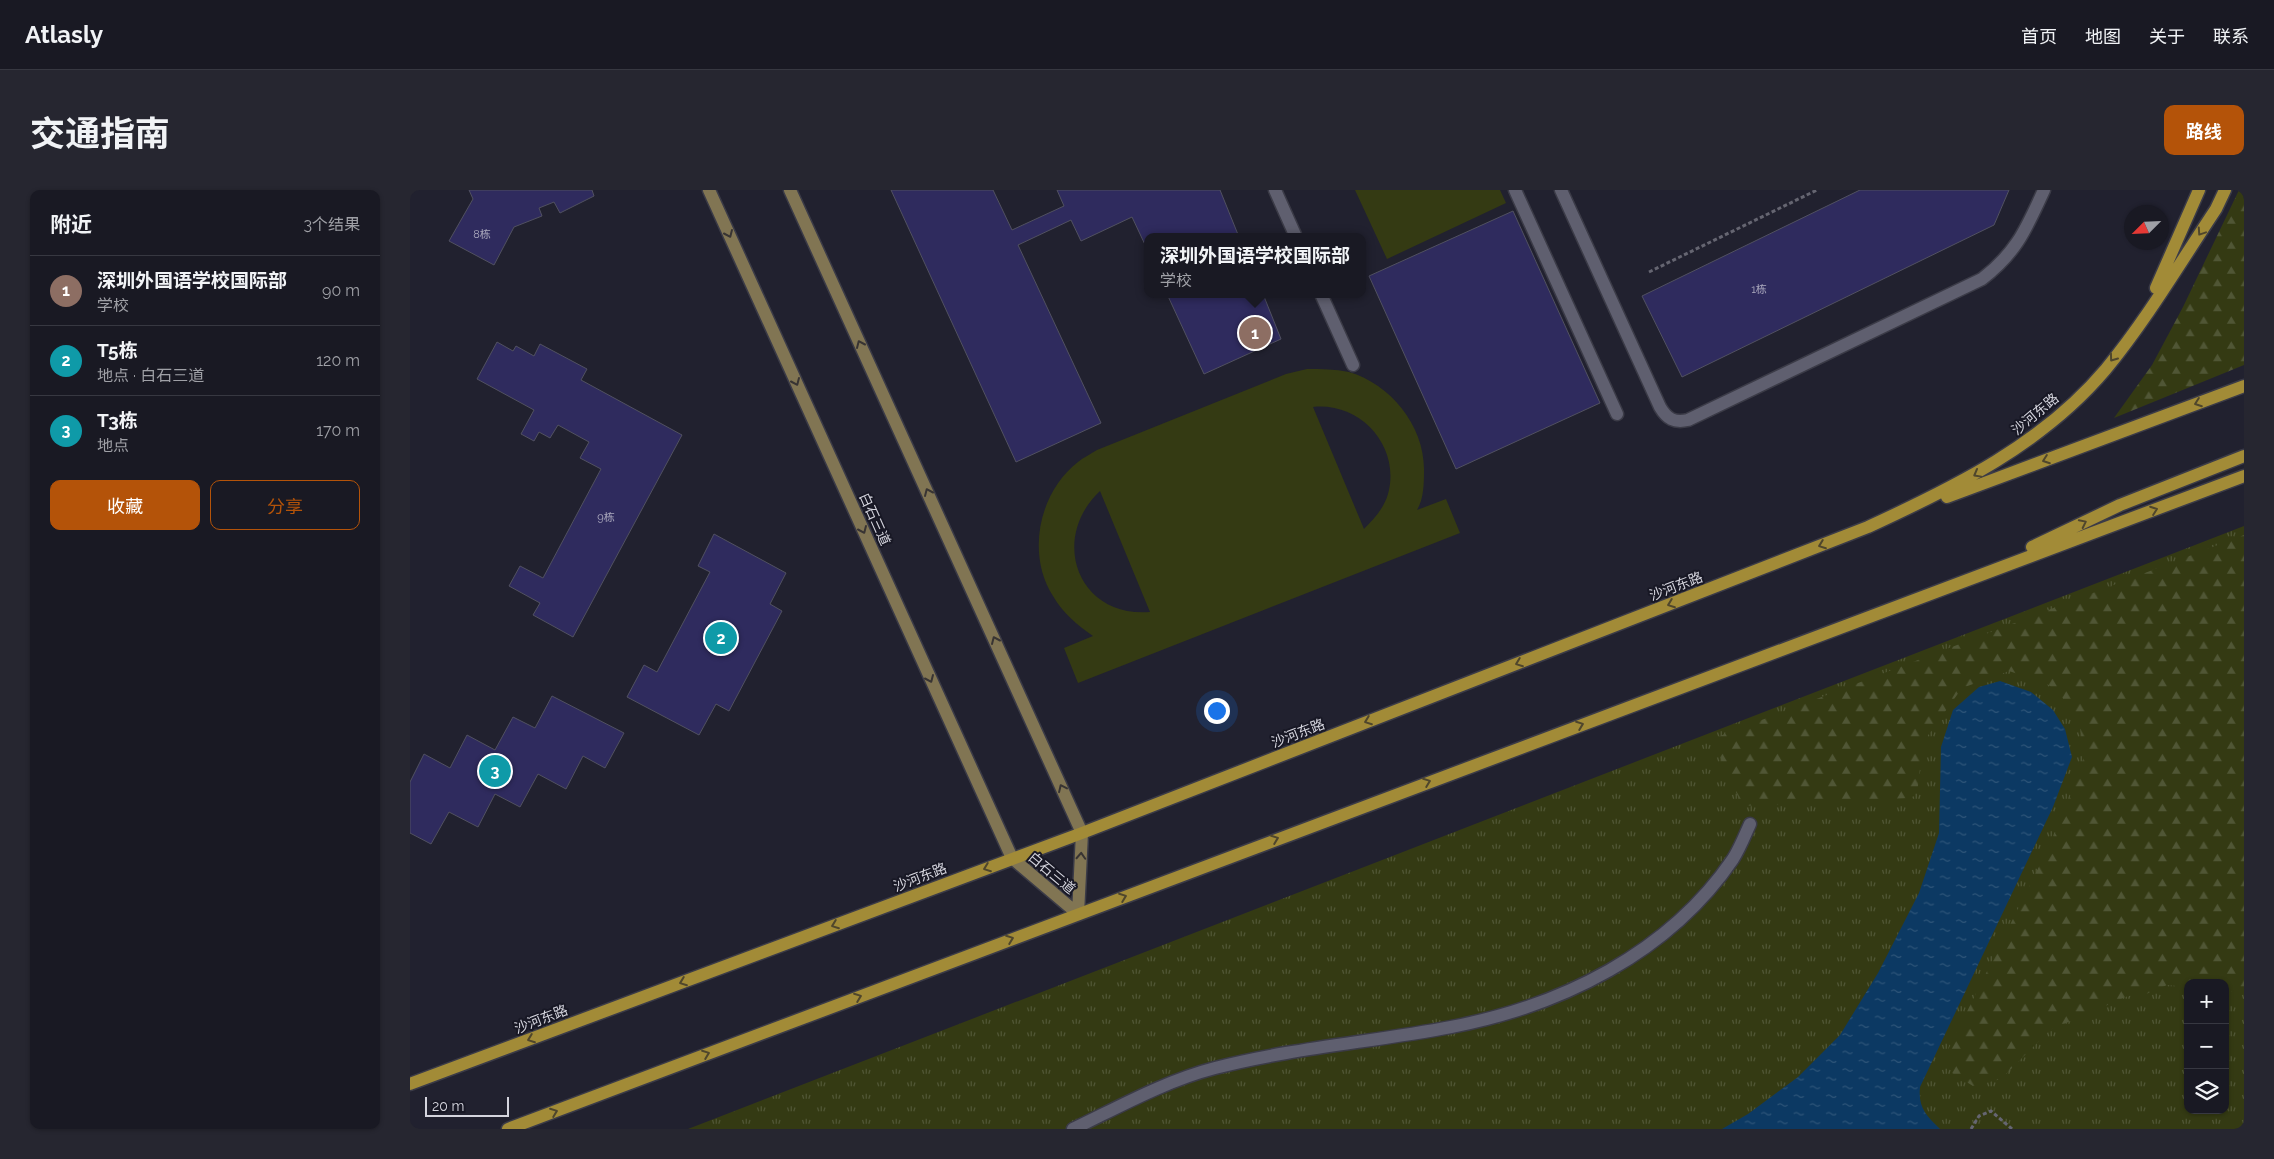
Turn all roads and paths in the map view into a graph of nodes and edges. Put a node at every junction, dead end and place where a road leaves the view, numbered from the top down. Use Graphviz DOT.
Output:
graph roads {
  1 [pos="709,190"];
  2 [pos="790,190"];
  3 [pos="1275,190"];
  4 [pos="1515,190"];
  5 [pos="1562,190"];
  6 [pos="1816,190"];
  7 [pos="2044,190"];
  8 [pos="2199,190"];
  9 [pos="2225,190"];
  10 [pos="1294,233"];
  11 [pos="1649,272"];
  12 [pos="1324,298"];
  13 [pos="2142,319"];
  14 [pos="1353,365"];
  15 [pos="2244,386"];
  16 [pos="1617,414"];
  17 [pos="2244,456"];
  18 [pos="2244,476"];
  19 [pos="1868,527"];
  20 [pos="1960,582"];
  21 [pos="1750,824"];
  22 [pos="1082,833"];
  23 [pos="1012,858"];
  24 [pos="1078,914"];
  25 [pos="410,1084"];
  26 [pos="508,1129"];
  27 [pos="1073,1129"];
  28 [pos="1971,1129"];
  29 [pos="2012,1129"];
  1 -- 23 [label="street, 白石三道, one-way"];
  22 -- 2 [label="street, 白石三道, one-way"];
  3 -- 10 [label="street"];
  4 -- 16 [label="street"];
  5 -- 7 [label="street"];
  6 -- 11 [label="path"];
  8 -- 13 [label="main road"];
  9 -- 13 [label="main road, one-way"];
  12 -- 14 [label="street"];
  13 -- 19 [label="main road, 沙河东路, one-way"];
  15 -- 19 [label="main road, one-way"];
  20 -- 17 [label="main road, one-way"];
  20 -- 18 [label="main road, one-way"];
  19 -- 22 [label="main road, 沙河东路, one-way"];
  24 -- 20 [label="main road, one-way"];
  21 -- 27 [label="street"];
  22 -- 23 [label="main road, 沙河东路"];
  24 -- 22 [label="street, 白石三道, one-way"];
  23 -- 24 [label="street, 白石三道"];
  23 -- 25 [label="main road, 沙河东路, one-way"];
  26 -- 24 [label="main road, one-way"];
  28 -- 29 [label="path"];
}
